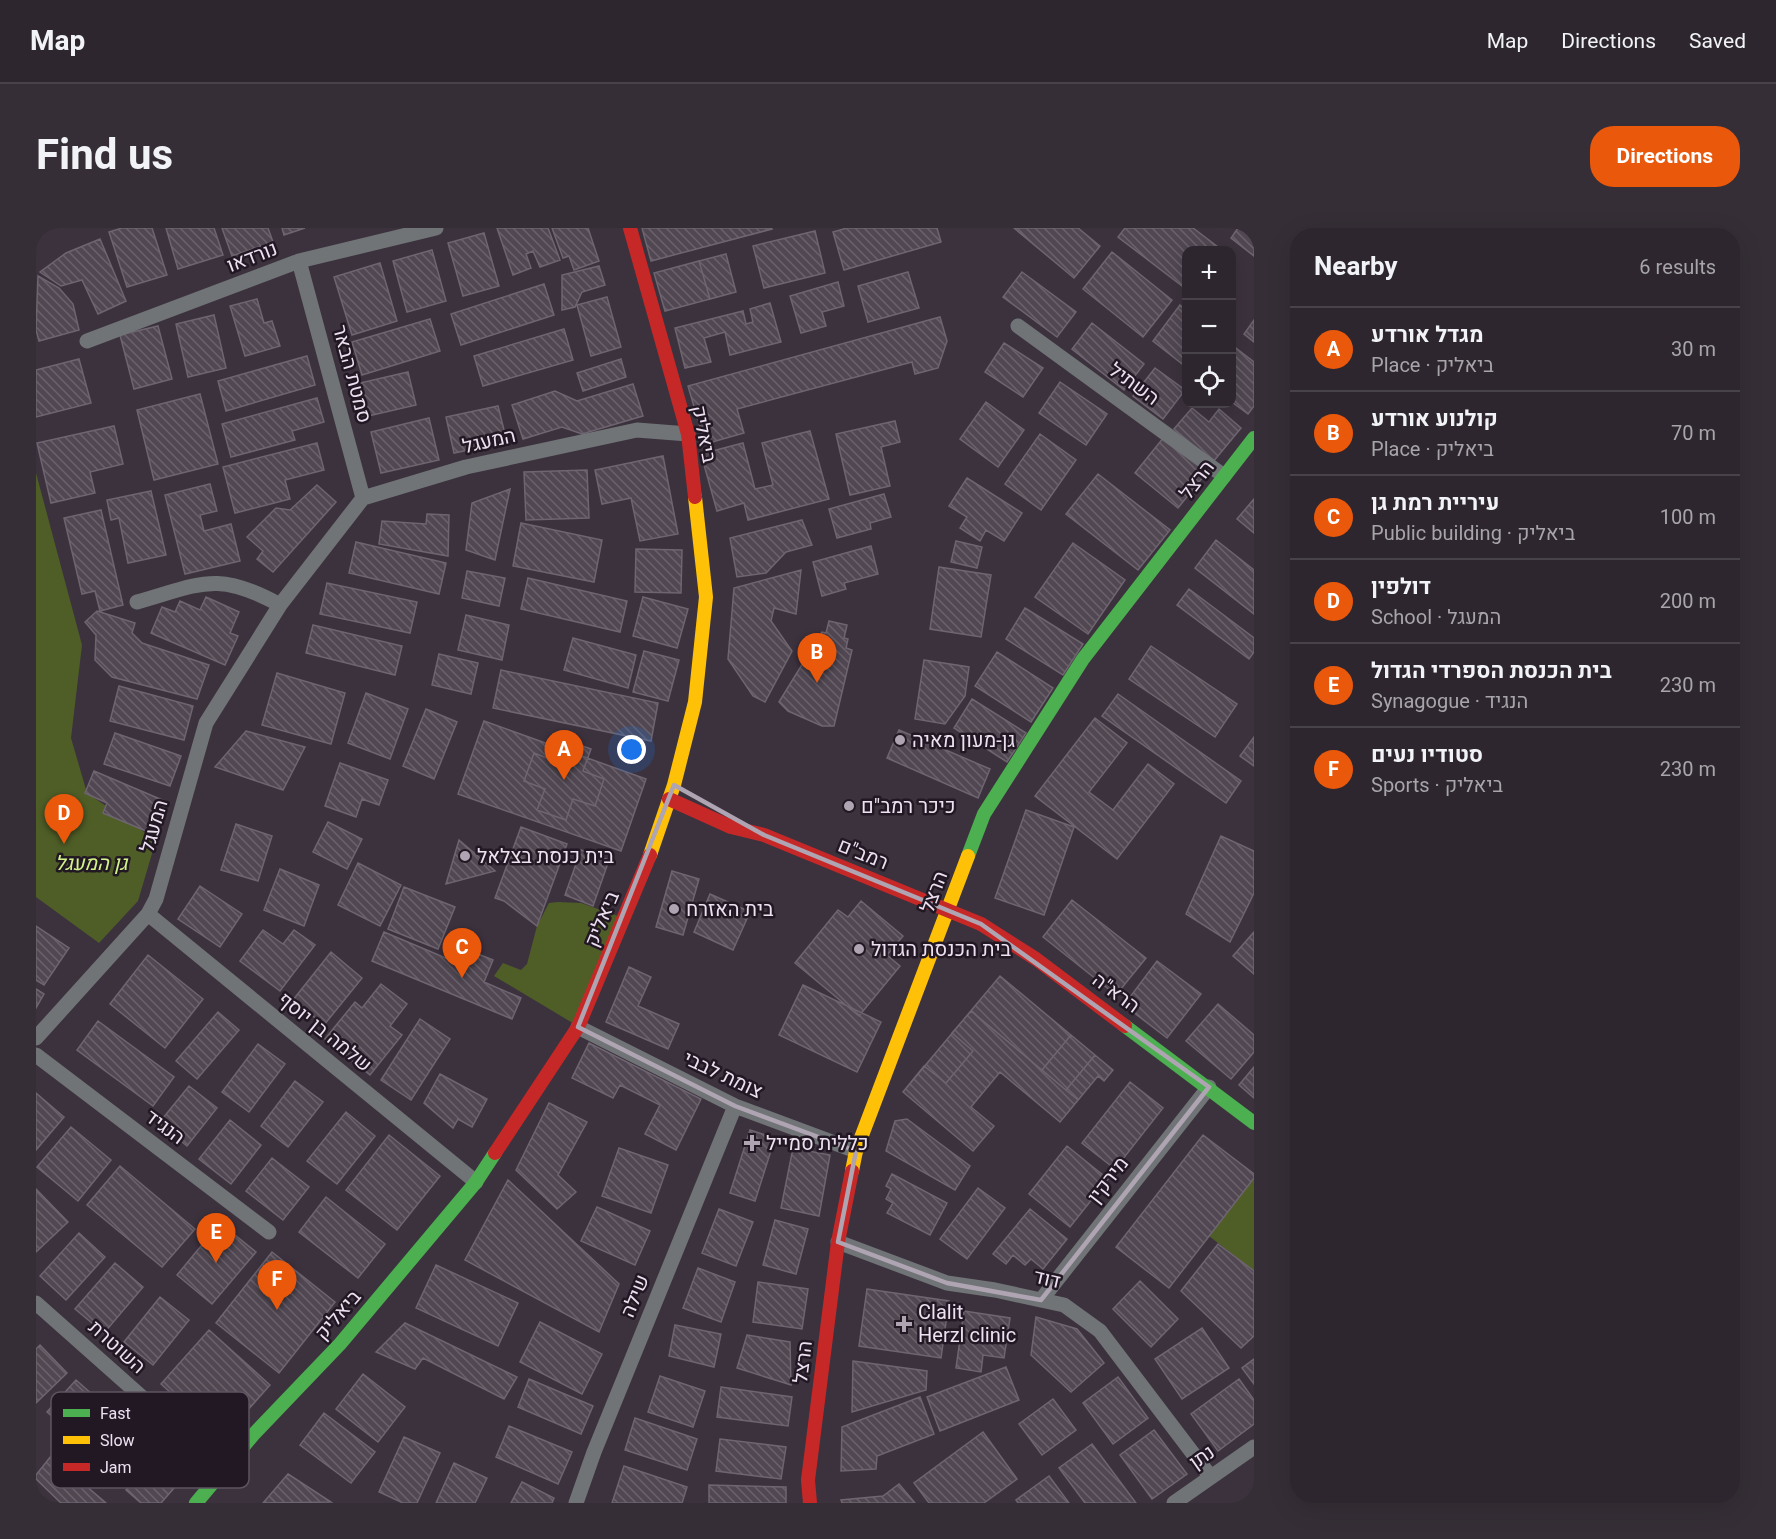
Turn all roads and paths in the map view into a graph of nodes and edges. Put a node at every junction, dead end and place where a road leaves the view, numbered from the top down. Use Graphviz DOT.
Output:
graph roads {
  1 [pos="436,228"];
  2 [pos="630,228"];
  3 [pos="299,261"];
  4 [pos="1018,326"];
  5 [pos="87,341"];
  6 [pos="688,434"];
  7 [pos="1254,438"];
  8 [pos="1224,476"];
  9 [pos="363,498"];
  10 [pos="137,602"];
  11 [pos="280,605"];
  12 [pos="674,785"];
  13 [pos="669,799"];
  14 [pos="764,835"];
  15 [pos="959,880"];
  16 [pos="947,909"];
  17 [pos="148,914"];
  18 [pos="981,924"];
  19 [pos="578,1027"];
  20 [pos="36,1038"];
  21 [pos="36,1055"];
  22 [pos="1209,1087"];
  23 [pos="735,1106"];
  24 [pos="1254,1123"];
  25 [pos="856,1151"];
  26 [pos="476,1182"];
  27 [pos="269,1232"];
  28 [pos="838,1242"];
  29 [pos="1041,1300"];
  30 [pos="36,1303"];
  31 [pos="136,1392"];
  32 [pos="249,1443"];
  33 [pos="1254,1446"];
  34 [pos="1210,1476"];
  35 [pos="209,1488"];
  36 [pos="196,1503"];
  37 [pos="576,1503"];
  38 [pos="810,1503"];
  39 [pos="1174,1503"];
  1 -- 3 [label="street, נורדאו"];
  2 -- 6 [label="street, ביאליק"];
  3 -- 5 [label="street, נורדאו"];
  3 -- 9 [label="street, סמטת הבאר"];
  4 -- 8 [label="street, השתיל"];
  6 -- 9 [label="street, המעגל"];
  6 -- 12 [label="street, ביאליק"];
  7 -- 8 [label="street, הרצל"];
  8 -- 15 [label="street, הרצל"];
  9 -- 11 [label="street, המעגל"];
  10 -- 11 [label="street"];
  11 -- 17 [label="street, המעגל"];
  12 -- 13 [label="street, ביאליק"];
  12 -- 14 [label="street, רמב\"ם"];
  13 -- 14 [label="street, רמב\"ם"];
  13 -- 19 [label="street, ביאליק"];
  14 -- 16 [label="street, רמב\"ם"];
  15 -- 16 [label="street, הרצל"];
  15 -- 18 [label="street"];
  16 -- 18 [label="street, הרא\"ה"];
  16 -- 25 [label="street, הרצל"];
  17 -- 20 [label="street, המעגל"];
  17 -- 26 [label="street, שלמה בן יוסף"];
  18 -- 22 [label="street, הרא\"ה"];
  19 -- 23 [label="street, צומת לבבי"];
  19 -- 26 [label="street, ביאליק"];
  21 -- 27 [label="street, הנגיד"];
  22 -- 24 [label="street, הרא\"ה"];
  22 -- 29 [label="street, מירקין"];
  23 -- 25 [label="street, צומת לבבי"];
  23 -- 37 [label="street, שילה"];
  25 -- 28 [label="street, הרצל"];
  26 -- 32 [label="street, ביאליק"];
  28 -- 29 [label="street, דוד"];
  28 -- 38 [label="street, הרצל"];
  29 -- 34 [label="street, דוד"];
  30 -- 31 [label="street, השוטרת"];
  33 -- 34 [label="street, נתן"];
  34 -- 39 [label="street, נתן"];
  35 -- 36 [label="street, ביאליק"];
}
